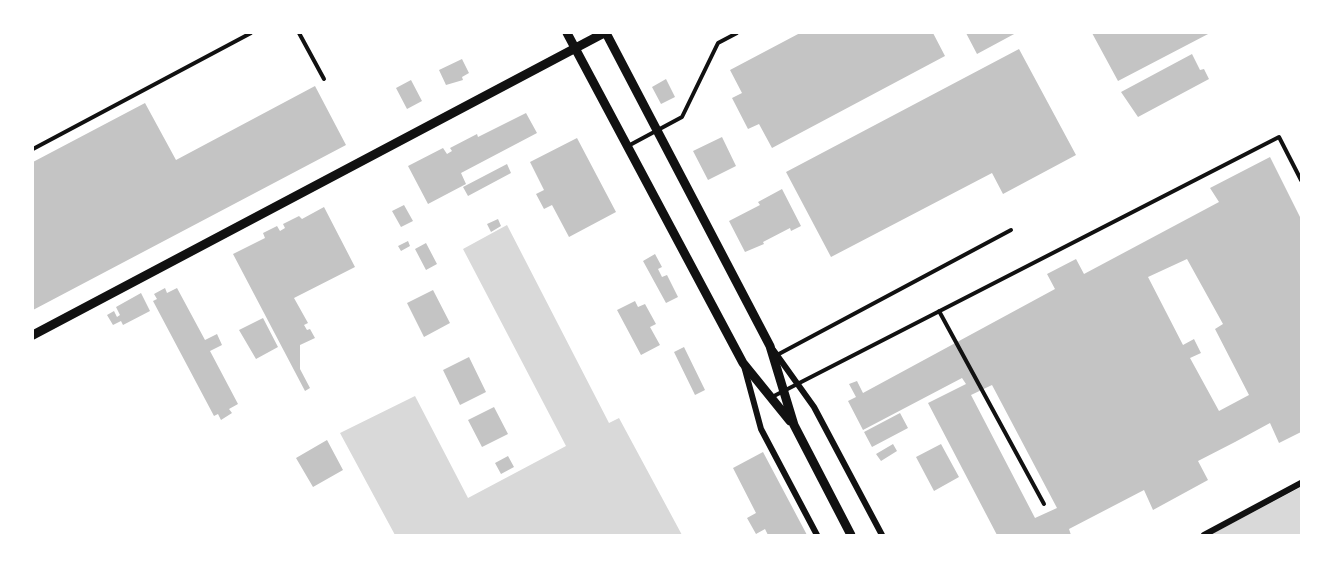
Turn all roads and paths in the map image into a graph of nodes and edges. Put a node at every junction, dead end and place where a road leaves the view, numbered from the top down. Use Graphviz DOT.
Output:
graph roads {
  1 [pos="251,33"];
  2 [pos="299,33"];
  3 [pos="567,33"];
  4 [pos="605,33"];
  5 [pos="737,33"];
  6 [pos="575,49"];
  7 [pos="324,79"];
  8 [pos="657,131"];
  9 [pos="627,147"];
  10 [pos="33,149"];
  11 [pos="1301,180"];
  12 [pos="1011,230"];
  13 [pos="939,311"];
  14 [pos="33,335"];
  15 [pos="775,356"];
  16 [pos="743,363"];
  17 [pos="797,384"];
  18 [pos="784,391"];
  19 [pos="771,397"];
  20 [pos="794,425"];
  21 [pos="1301,483"];
  22 [pos="1044,504"];
  23 [pos="817,535"];
  24 [pos="851,535"];
  25 [pos="882,535"];
  26 [pos="1203,535"];
  1 -- 10 [label="lane"];
  2 -- 7 [label="lane"];
  3 -- 6 [label="street"];
  4 -- 6 [label="street"];
  4 -- 8 [label="street"];
  5 -- 8 [label="lane"];
  6 -- 9 [label="street"];
  6 -- 14 [label="street"];
  8 -- 9 [label="lane"];
  8 -- 15 [label="street"];
  9 -- 16 [label="street"];
  11 -- 13 [label="lane"];
  12 -- 15 [label="lane"];
  13 -- 17 [label="lane"];
  13 -- 22 [label="lane"];
  15 -- 17 [label="street"];
  15 -- 18 [label="street"];
  16 -- 19 [label="street"];
  16 -- 23 [label="street"];
  17 -- 18 [label="lane"];
  17 -- 25 [label="street"];
  18 -- 19 [label="lane"];
  18 -- 20 [label="street"];
  19 -- 20 [label="street"];
  20 -- 24 [label="street"];
  21 -- 26 [label="street"];
}
